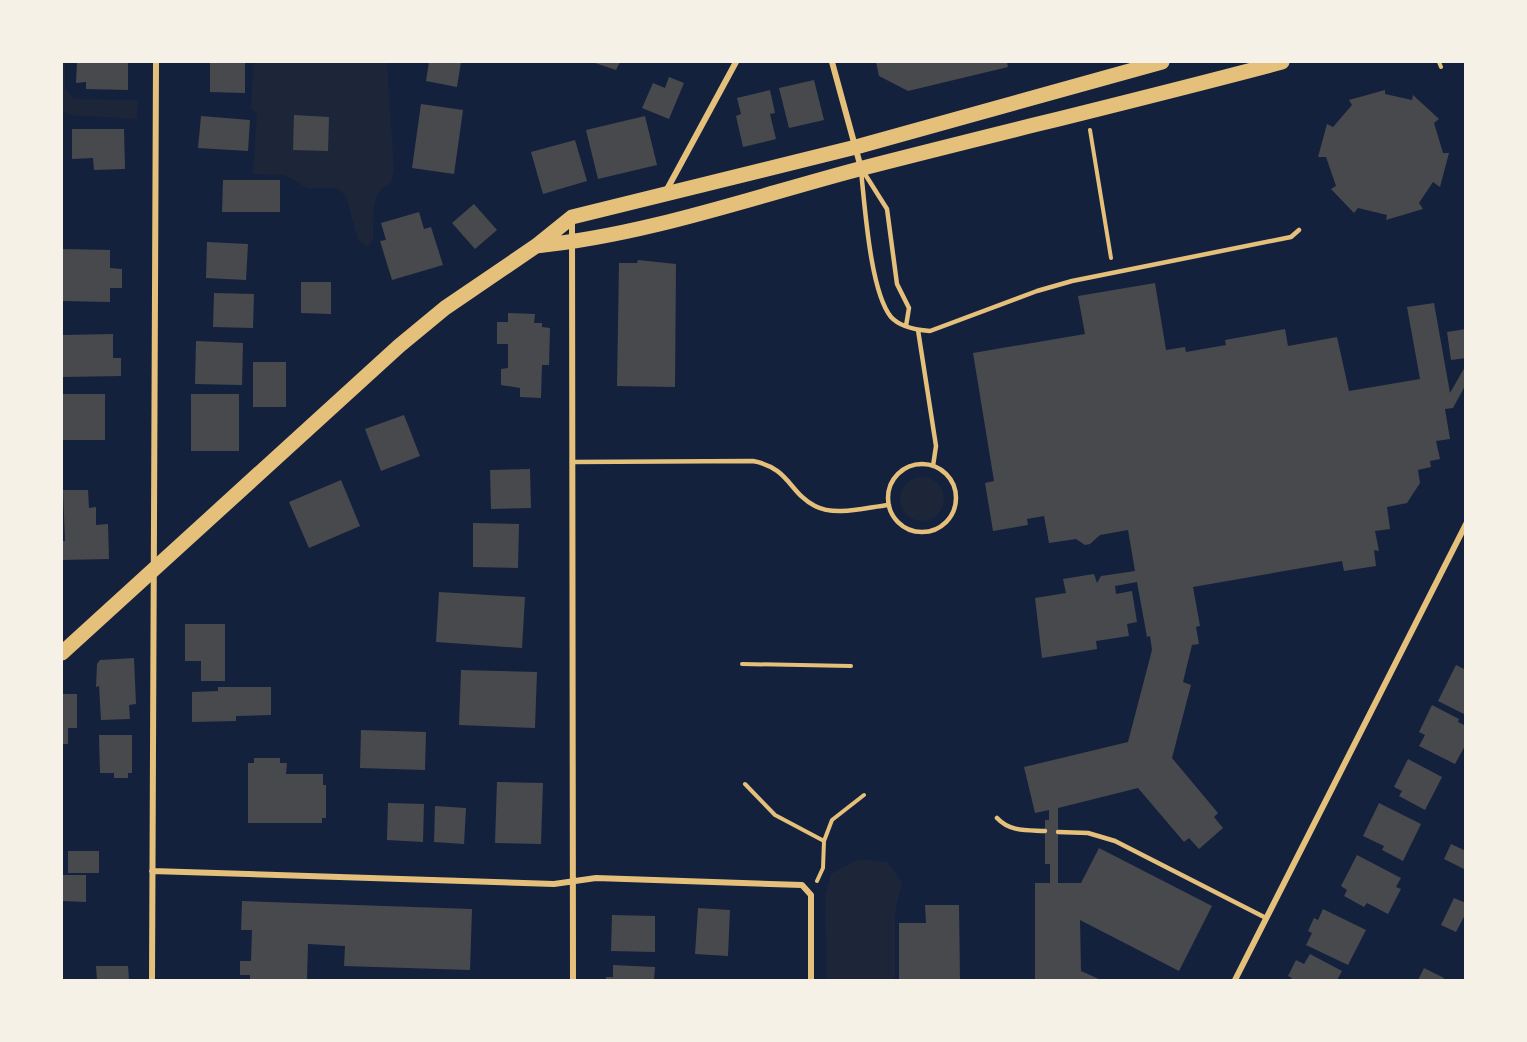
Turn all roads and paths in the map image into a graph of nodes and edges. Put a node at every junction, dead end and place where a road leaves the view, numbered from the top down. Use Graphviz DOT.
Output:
graph roads {
  1 [pos="156,62"];
  2 [pos="736,62"];
  3 [pos="832,62"];
  4 [pos="1162,62"];
  5 [pos="1282,62"];
  6 [pos="1438,62"];
  7 [pos="1441,67"];
  8 [pos="1087,111"];
  9 [pos="856,147"];
  10 [pos="861,169"];
  11 [pos="664,195"];
  12 [pos="572,217"];
  13 [pos="1299,230"];
  14 [pos="572,243"];
  15 [pos="536,246"];
  16 [pos="1113,272"];
  17 [pos="906,326"];
  18 [pos="918,330"];
  19 [pos="572,462"];
  20 [pos="933,466"];
  21 [pos="889,505"];
  22 [pos="1466,524"];
  23 [pos="154,569"];
  24 [pos="62,653"];
  25 [pos="742,664"];
  26 [pos="851,666"];
  27 [pos="745,784"];
  28 [pos="864,795"];
  29 [pos="997,818"];
  30 [pos="1045,831"];
  31 [pos="1058,832"];
  32 [pos="824,841"];
  33 [pos="152,871"];
  34 [pos="573,880"];
  35 [pos="809,892"];
  36 [pos="1266,918"];
  37 [pos="152,981"];
  38 [pos="573,981"];
  39 [pos="811,981"];
  40 [pos="1235,981"];
  1 -- 23 [label="street"];
  2 -- 11 [label="street"];
  3 -- 9 [label="street"];
  4 -- 9 [label="main road"];
  5 -- 8 [label="main road"];
  6 -- 7 [label="path"];
  8 -- 10 [label="main road"];
  8 -- 16 [label="path"];
  9 -- 10 [label="street"];
  9 -- 11 [label="main road"];
  10 -- 14 [label="main road"];
  10 -- 17 [label="lane"];
  10 -- 17 [label="lane"];
  11 -- 12 [label="main road"];
  12 -- 14 [label="street"];
  12 -- 15 [label="main road"];
  13 -- 16 [label="lane"];
  14 -- 15 [label="main road"];
  14 -- 19 [label="street"];
  15 -- 23 [label="main road"];
  16 -- 18 [label="lane"];
  17 -- 18 [label="lane"];
  18 -- 20 [label="lane"];
  19 -- 21 [label="lane"];
  19 -- 34 [label="street"];
  20 -- 21 [label="lane"];
  20 -- 21 [label="lane"];
  22 -- 36 [label="street"];
  23 -- 24 [label="main road"];
  23 -- 33 [label="street"];
  25 -- 26 [label="path"];
  27 -- 32 [label="path"];
  28 -- 32 [label="path"];
  29 -- 30 [label="lane"];
  31 -- 36 [label="lane"];
  32 -- 35 [label="path"];
  33 -- 34 [label="street"];
  33 -- 37 [label="street"];
  34 -- 35 [label="street"];
  34 -- 38 [label="street"];
  35 -- 39 [label="street"];
  36 -- 40 [label="street"];
}
